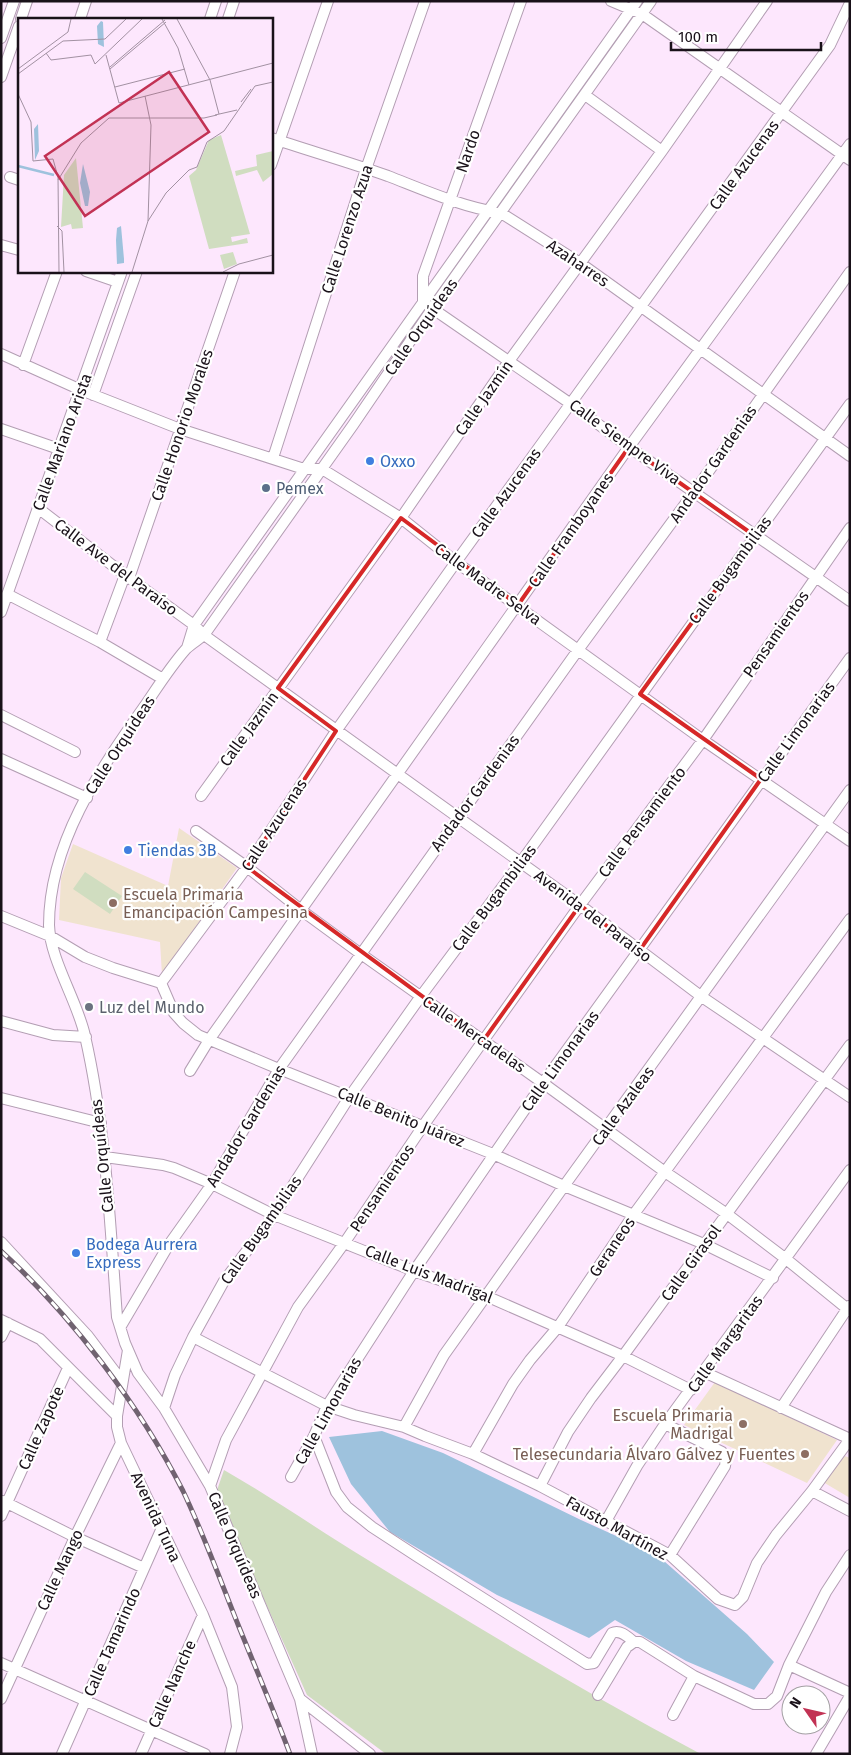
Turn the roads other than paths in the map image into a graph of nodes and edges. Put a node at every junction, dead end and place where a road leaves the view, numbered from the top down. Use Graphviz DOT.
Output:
graph roads {
  1 [pos="14,1"];
  2 [pos="27,1"];
  3 [pos="86,1"];
  4 [pos="216,1"];
  5 [pos="234,1"];
  6 [pos="328,1"];
  7 [pos="425,1"];
  8 [pos="521,1"];
  9 [pos="611,1"];
  10 [pos="651,1"];
  11 [pos="767,1"];
  12 [pos="850,3"];
  13 [pos="634,5"];
  14 [pos="642,14"];
  15 [pos="21,18"];
  16 [pos="80,18"];
  17 [pos="210,18"];
  18 [pos="228,18"];
  19 [pos="18,29"];
  20 [pos="1,38"];
  21 [pos="721,68"];
  22 [pos="1,77"];
  23 [pos="585,95"];
  24 [pos="782,112"];
  25 [pos="276,139"];
  26 [pos="850,144"];
  27 [pos="662,151"];
  28 [pos="846,158"];
  29 [pos="272,160"];
  30 [pos="366,168"];
  31 [pos="451,199"];
  32 [pos="488,211"];
  33 [pos="501,213"];
  34 [pos="1,245"];
  35 [pos="18,250"];
  36 [pos="580,263"];
  37 [pos="57,272"];
  38 [pos="89,272"];
  39 [pos="122,272"];
  40 [pos="137,272"];
  41 [pos="235,272"];
  42 [pos="850,272"];
  43 [pos="118,282"];
  44 [pos="423,302"];
  45 [pos="641,306"];
  46 [pos="432,309"];
  47 [pos="701,349"];
  48 [pos="1,354"];
  49 [pos="510,361"];
  50 [pos="24,365"];
  51 [pos="81,390"];
  52 [pos="762,394"];
  53 [pos="93,395"];
  54 [pos="571,404"];
  55 [pos="850,404"];
  56 [pos="342,417"];
  57 [pos="353,425"];
  58 [pos="1,429"];
  59 [pos="180,429"];
  60 [pos="825,438"];
  61 [pos="629,447"];
  62 [pos="59,450"];
  63 [pos="850,456"];
  64 [pos="273,458"];
  65 [pos="304,469"];
  66 [pos="322,469"];
  67 [pos="694,492"];
  68 [pos="38,508"];
  69 [pos="401,518"];
  70 [pos="850,528"];
  71 [pos="755,536"];
  72 [pos="456,562"];
  73 [pos="127,577"];
  74 [pos="815,578"];
  75 [pos="8,594"];
  76 [pos="850,602"];
  77 [pos="518,605"];
  78 [pos="1,612"];
  79 [pos="194,625"];
  80 [pos="204,635"];
  81 [pos="100,642"];
  82 [pos="187,648"];
  83 [pos="578,650"];
  84 [pos="850,658"];
  85 [pos="164,679"];
  86 [pos="278,688"];
  87 [pos="640,694"];
  88 [pos="1,715"];
  89 [pos="336,731"];
  90 [pos="703,740"];
  91 [pos="75,752"];
  92 [pos="1,759"];
  93 [pos="397,775"];
  94 [pos="761,779"];
  95 [pos="850,790"];
  96 [pos="201,796"];
  97 [pos="87,798"];
  98 [pos="458,817"];
  99 [pos="826,824"];
  100 [pos="196,831"];
  101 [pos="850,841"];
  102 [pos="521,862"];
  103 [pos="247,867"];
  104 [pos="580,905"];
  105 [pos="301,910"];
  106 [pos="1,916"];
  107 [pos="850,919"];
  108 [pos="50,936"];
  109 [pos="640,951"];
  110 [pos="361,954"];
  111 [pos="160,983"];
  112 [pos="421,996"];
  113 [pos="702,997"];
  114 [pos="1,1021"];
  115 [pos="86,1037"];
  116 [pos="763,1039"];
  117 [pos="209,1040"];
  118 [pos="483,1041"];
  119 [pos="850,1045"];
  120 [pos="279,1069"];
  121 [pos="190,1071"];
  122 [pos="825,1079"];
  123 [pos="543,1083"];
  124 [pos="350,1096"];
  125 [pos="850,1097"];
  126 [pos="1,1098"];
  127 [pos="101,1123"];
  128 [pos="423,1126"];
  129 [pos="606,1129"];
  130 [pos="493,1154"];
  131 [pos="105,1157"];
  132 [pos="850,1170"];
  133 [pos="665,1172"];
  134 [pos="212,1184"];
  135 [pos="564,1186"];
  136 [pos="634,1214"];
  137 [pos="727,1214"];
  138 [pos="274,1215"];
  139 [pos="1,1242"];
  140 [pos="346,1242"];
  141 [pos="704,1244"];
  142 [pos="786,1258"];
  143 [pos="414,1270"];
  144 [pos="773,1278"];
  145 [pos="486,1296"];
  146 [pos="849,1308"];
  147 [pos="5,1321"];
  148 [pos="121,1326"];
  149 [pos="558,1327"];
  150 [pos="1,1337"];
  151 [pos="193,1337"];
  152 [pos="128,1350"];
  153 [pos="623,1356"];
  154 [pos="68,1368"];
  155 [pos="704,1372"];
  156 [pos="262,1374"];
  157 [pos="122,1381"];
  158 [pos="691,1390"];
  159 [pos="327,1406"];
  160 [pos="164,1408"];
  161 [pos="781,1408"];
  162 [pos="117,1416"];
  163 [pos="665,1424"];
  164 [pos="404,1426"];
  165 [pos="314,1436"];
  166 [pos="850,1439"];
  167 [pos="121,1443"];
  168 [pos="474,1454"];
  169 [pos="291,1477"];
  170 [pos="210,1486"];
  171 [pos="540,1486"];
  172 [pos="812,1490"];
  173 [pos="4,1502"];
  174 [pos="850,1511"];
  175 [pos="1,1516"];
  176 [pos="606,1521"];
  177 [pos="161,1530"];
  178 [pos="75,1537"];
  179 [pos="670,1555"];
  180 [pos="850,1555"];
  181 [pos="144,1568"];
  182 [pos="203,1615"];
  183 [pos="634,1642"];
  184 [pos="1,1663"];
  185 [pos="788,1665"];
  186 [pos="15,1669"];
  187 [pos="694,1676"];
  188 [pos="598,1695"];
  189 [pos="850,1695"];
  190 [pos="1,1699"];
  191 [pos="300,1699"];
  192 [pos="86,1700"];
  193 [pos="673,1715"];
  194 [pos="152,1731"];
  195 [pos="62,1754"];
  196 [pos="141,1754"];
  197 [pos="205,1754"];
  198 [pos="230,1754"];
  199 [pos="312,1754"];
  200 [pos="370,1754"];
  201 [pos="816,1754"];
  1 -- 20 [label="street"];
  2 -- 15 [label="street"];
  3 -- 16 [label="street"];
  4 -- 17 [label="street"];
  5 -- 18 [label="street"];
  6 -- 25 [label="street"];
  7 -- 30 [label="street, Calle Lorenzo Azua"];
  8 -- 31 [label="street, Nardo"];
  9 -- 13 [label="street"];
  10 -- 14 [label="street, Calle Orquídeas"];
  11 -- 21 [label="street, Calle Jazmín"];
  12 -- 24 [label="street, Calle Azucenas"];
  13 -- 14 [label="street"];
  13 -- 32 [label="street, Calle Orquídeas"];
  14 -- 21 [label="street"];
  14 -- 23 [label="street, Calle Orquídeas"];
  19 -- 22 [label="street"];
  21 -- 24 [label="street"];
  21 -- 27 [label="street, Calle Jazmín"];
  23 -- 27 [label="street"];
  23 -- 33 [label="street, Calle Orquídeas"];
  24 -- 28 [label="street"];
  24 -- 45 [label="street, Calle Azucenas"];
  25 -- 29 [label="street"];
  25 -- 30 [label="street, Azaharres"];
  26 -- 28 [label="street, Calle Framboyanes"];
  27 -- 36 [label="street, Calle Jazmín"];
  28 -- 47 [label="street, Calle Framboyanes"];
  30 -- 31 [label="street, Azaharres"];
  30 -- 64 [label="street, Calle Lorenzo Azua"];
  31 -- 32 [label="street, Azaharres"];
  31 -- 44 [label="street, Nardo"];
  32 -- 33 [label="street, Azaharres"];
  32 -- 44 [label="street, Calle Orquídeas"];
  33 -- 36 [label="street, Azaharres"];
  33 -- 46 [label="street, Calle Orquídeas"];
  34 -- 35 [label="street"];
  36 -- 45 [label="street, Azaharres"];
  36 -- 49 [label="street, Calle Jazmín"];
  37 -- 50 [label="street"];
  38 -- 43 [label="street"];
  39 -- 43 [label="street, Calle Mariano Arista"];
  40 -- 53 [label="street, Calle Mariano Arista"];
  41 -- 59 [label="street, Calle Honorio Morales"];
  42 -- 52 [label="street, Andador Gardenias"];
  43 -- 51 [label="street, Calle Mariano Arista"];
  44 -- 46 [label="street, Calle Siempre Viva"];
  44 -- 56 [label="street, Calle Orquídeas"];
  45 -- 47 [label="street, Azaharres"];
  45 -- 54 [label="street, Calle Azucenas"];
  46 -- 49 [label="street, Calle Siempre Viva"];
  46 -- 57 [label="street, Calle Orquídeas"];
  47 -- 52 [label="street, Azaharres"];
  47 -- 61 [label="street, Calle Framboyanes"];
  48 -- 50 [label="street"];
  49 -- 54 [label="street, Calle Siempre Viva"];
  49 -- 69 [label="street, Calle Jazmín"];
  50 -- 51 [label="street"];
  51 -- 53 [label="street"];
  51 -- 62 [label="street, Calle Mariano Arista"];
  52 -- 60 [label="street, Azaharres"];
  52 -- 67 [label="street, Andador Gardenias"];
  53 -- 59 [label="street"];
  54 -- 61 [label="street, Calle Siempre Viva"];
  54 -- 72 [label="street, Calle Azucenas"];
  55 -- 60 [label="street, Calle Bugambilias"];
  56 -- 57 [label="street"];
  56 -- 65 [label="street, Calle Orquídeas"];
  57 -- 66 [label="street, Calle Orquídeas"];
  58 -- 62 [label="street"];
  59 -- 64 [label="street"];
  59 -- 73 [label="street, Calle Honorio Morales"];
  60 -- 63 [label="street, Azaharres"];
  60 -- 71 [label="street, Calle Bugambilias"];
  61 -- 67 [label="street, Calle Siempre Viva"];
  61 -- 77 [label="street, Calle Framboyanes"];
  62 -- 68 [label="street, Calle Mariano Arista"];
  64 -- 65 [label="street"];
  65 -- 66 [label="street"];
  65 -- 79 [label="street, Calle Orquídeas"];
  66 -- 69 [label="street, Calle Madre Selva"];
  66 -- 80 [label="street, Calle Orquídeas"];
  67 -- 71 [label="street, Calle Siempre Viva"];
  67 -- 83 [label="street, Andador Gardenias"];
  68 -- 73 [label="street, Calle Ave del Paraíso"];
  68 -- 75 [label="street, Calle Mariano Arista"];
  69 -- 72 [label="street, Calle Madre Selva"];
  69 -- 86 [label="street, Calle Jazmín"];
  70 -- 74 [label="street, Pensamientos"];
  71 -- 74 [label="street, Calle Siempre Viva"];
  71 -- 87 [label="street, Calle Bugambilias"];
  72 -- 77 [label="street, Calle Madre Selva"];
  72 -- 89 [label="street, Calle Azucenas"];
  73 -- 79 [label="street, Calle Ave del Paraíso"];
  73 -- 81 [label="street, Calle Honorio Morales"];
  74 -- 76 [label="street, Calle Siempre Viva"];
  74 -- 90 [label="street, Pensamientos"];
  75 -- 78 [label="street, Calle Mariano Arista"];
  75 -- 81 [label="street"];
  77 -- 83 [label="street, Calle Madre Selva"];
  77 -- 93 [label="street, Calle Framboyanes"];
  79 -- 80 [label="street, Avenida del Paraíso"];
  79 -- 82 [label="street, Calle Orquídeas"];
  80 -- 82 [label="street, Calle Orquídeas"];
  80 -- 86 [label="street, Avenida del Paraíso"];
  81 -- 85 [label="street"];
  82 -- 85 [label="street, Calle Orquídeas"];
  83 -- 87 [label="street, Calle Madre Selva"];
  83 -- 98 [label="street, Andador Gardenias"];
  84 -- 94 [label="street, Calle Limonarias"];
  85 -- 97 [label="street, Calle Orquídeas"];
  86 -- 89 [label="street, Avenida del Paraíso"];
  86 -- 96 [label="street, Calle Jazmín"];
  87 -- 90 [label="street, Calle Madre Selva"];
  87 -- 102 [label="street, Calle Bugambilias"];
  88 -- 91 [label="street"];
  89 -- 93 [label="street, Avenida del Paraíso"];
  89 -- 103 [label="street, Calle Azucenas"];
  90 -- 94 [label="street, Calle Madre Selva"];
  90 -- 104 [label="street, Calle Pensamiento"];
  92 -- 97 [label="street"];
  93 -- 98 [label="street, Avenida del Paraíso"];
  93 -- 105 [label="street, Calle Framboyanes"];
  94 -- 99 [label="street, Calle Madre Selva"];
  94 -- 109 [label="street, Calle Limonarias"];
  95 -- 99 [label="street, Calle Azaleas"];
  97 -- 108 [label="street, Calle Orquídeas"];
  98 -- 102 [label="street, Avenida del Paraíso"];
  98 -- 110 [label="street, Andador Gardenias"];
  99 -- 101 [label="street, Calle Madre Selva"];
  99 -- 113 [label="street, Calle Azaleas"];
  100 -- 103 [label="street, Calle Mercadelas"];
  102 -- 104 [label="street, Avenida del Paraíso"];
  102 -- 112 [label="street, Calle Bugambilias"];
  103 -- 105 [label="street, Calle Mercadelas"];
  103 -- 111 [label="street, Calle Azucenas"];
  104 -- 109 [label="street, Avenida del Paraíso"];
  104 -- 118 [label="street, Pensamientos"];
  105 -- 110 [label="street, Calle Mercadelas"];
  105 -- 117 [label="street, Calle Framboyanes"];
  106 -- 108 [label="street"];
  107 -- 116 [label="street, Geraneos"];
  108 -- 111 [label="street"];
  108 -- 115 [label="street, Calle Orquídeas"];
  109 -- 113 [label="street, Avenida del Paraíso"];
  109 -- 123 [label="street, Calle Limonarias"];
  110 -- 112 [label="street, Calle Mercadelas"];
  110 -- 120 [label="street, Andador Gardenias"];
  111 -- 117 [label="street, Calle Benito Juárez"];
  112 -- 118 [label="street, Calle Mercadelas"];
  112 -- 124 [label="street, Calle Bugambilias"];
  113 -- 116 [label="street, Avenida del Paraíso"];
  113 -- 129 [label="street, Calle Azaleas"];
  114 -- 115 [label="street"];
  115 -- 127 [label="street, Calle Orquídeas"];
  116 -- 122 [label="street, Avenida del Paraíso"];
  116 -- 133 [label="street, Geraneos"];
  117 -- 120 [label="street, Calle Benito Juárez"];
  117 -- 121 [label="street, Calle Framboyanes"];
  118 -- 123 [label="street, Calle Mercadelas"];
  118 -- 128 [label="street, Pensamientos"];
  119 -- 122 [label="street, Calle Girasol"];
  120 -- 124 [label="street, Calle Benito Juárez"];
  120 -- 134 [label="street, Andador Gardenias"];
  122 -- 125 [label="street, Avenida del Paraíso"];
  122 -- 137 [label="street, Calle Girasol"];
  123 -- 129 [label="street, Calle Mercadelas"];
  123 -- 130 [label="street, Calle Limonarias"];
  124 -- 128 [label="street, Calle Benito Juárez"];
  124 -- 138 [label="street, Calle Bugambilias"];
  126 -- 127 [label="street"];
  127 -- 131 [label="street, Calle Orquídeas"];
  128 -- 130 [label="street, Calle Benito Juárez"];
  128 -- 140 [label="street, Pensamientos"];
  129 -- 133 [label="street, Calle Mercadelas"];
  129 -- 135 [label="street, Calle Azaleas"];
  130 -- 135 [label="street, Calle Benito Juárez"];
  130 -- 143 [label="street, Calle Limonarias"];
  131 -- 134 [label="street, Calle Luis Madrigal"];
  131 -- 148 [label="street, Calle Orquídeas"];
  132 -- 142 [label="street, Calle Margaritas"];
  133 -- 136 [label="street, Geraneos"];
  133 -- 137 [label="street, Calle Mercadelas"];
  134 -- 138 [label="street, Calle Luis Madrigal"];
  134 -- 148 [label="street, Andador Gardenias"];
  135 -- 136 [label="street, Calle Benito Juárez"];
  135 -- 145 [label="street, Calle Azaleas"];
  136 -- 141 [label="street, Calle Benito Juárez"];
  136 -- 149 [label="street, Geraneos"];
  137 -- 141 [label="street, Calle Girasol"];
  137 -- 142 [label="street, Calle Mercadelas"];
  138 -- 140 [label="street, Calle Luis Madrigal"];
  138 -- 151 [label="street, Calle Bugambilias"];
  139 -- 157 [label="street"];
  140 -- 143 [label="street, Calle Luis Madrigal"];
  140 -- 156 [label="street, Pensamientos"];
  141 -- 144 [label="street, Calle Benito Juárez"];
  141 -- 153 [label="street, Calle Girasol"];
  142 -- 144 [label="street, Calle Margaritas"];
  142 -- 146 [label="street, Calle Mercadelas"];
  143 -- 145 [label="street, Calle Luis Madrigal"];
  143 -- 159 [label="street, Calle Limonarias"];
  144 -- 155 [label="street, Calle Margaritas"];
  145 -- 149 [label="street, Calle Luis Madrigal"];
  145 -- 164 [label="street, Calle Azaleas"];
  146 -- 161 [label="street"];
  147 -- 150 [label="street"];
  147 -- 154 [label="street"];
  148 -- 152 [label="street, Calle Orquídeas"];
  149 -- 153 [label="street, Calle Luis Madrigal"];
  149 -- 168 [label="street, Geraneos"];
  151 -- 156 [label="street"];
  151 -- 160 [label="street, Calle Bugambilias"];
  152 -- 157 [label="street, Avenida Tuna"];
  152 -- 160 [label="street, Calle Orquídeas"];
  153 -- 158 [label="street, Calle Luis Madrigal"];
  153 -- 171 [label="street, Calle Girasol"];
  154 -- 162 [label="street"];
  154 -- 173 [label="street, Calle Zapote"];
  155 -- 158 [label="street, Calle Margaritas"];
  155 -- 161 [label="street"];
  156 -- 159 [label="street"];
  156 -- 170 [label="street, Pensamientos"];
  157 -- 162 [label="street, Avenida Tuna"];
  158 -- 163 [label="street, Calle Margaritas"];
  159 -- 164 [label="street"];
  159 -- 165 [label="street, Calle Limonarias"];
  160 -- 170 [label="street, Calle Orquídeas"];
  161 -- 166 [label="street"];
  162 -- 167 [label="street, Avenida Tuna"];
  163 -- 176 [label="street, Calle Margaritas"];
  163 -- 179 [label="street"];
  164 -- 168 [label="street"];
  165 -- 169 [label="street, Calle Limonarias"];
  165 -- 183 [label="street"];
  166 -- 172 [label="street"];
  167 -- 177 [label="street, Avenida Tuna"];
  167 -- 178 [label="street, Calle Mango"];
  168 -- 171 [label="street, Fausto Martínez"];
  170 -- 191 [label="street, Calle Orquídeas"];
  171 -- 176 [label="street, Fausto Martínez"];
  172 -- 174 [label="street"];
  172 -- 179 [label="street, Fausto Martínez"];
  173 -- 175 [label="street, Calle Zapote"];
  173 -- 178 [label="street"];
  176 -- 179 [label="street, Fausto Martínez"];
  177 -- 181 [label="street, Calle Tamarindo"];
  177 -- 182 [label="street, Avenida Tuna"];
  178 -- 181 [label="street"];
  178 -- 186 [label="street, Calle Mango"];
  180 -- 185 [label="street"];
  181 -- 192 [label="street, Calle Tamarindo"];
  182 -- 194 [label="street, Calle Nanche"];
  182 -- 198 [label="street, Avenida Tuna"];
  183 -- 187 [label="street"];
  183 -- 188 [label="street"];
  184 -- 186 [label="street"];
  185 -- 187 [label="street"];
  185 -- 189 [label="street"];
  186 -- 190 [label="street, Calle Mango"];
  186 -- 192 [label="street"];
  187 -- 193 [label="street"];
  189 -- 201 [label="street"];
  191 -- 199 [label="street, Calle Orquídeas"];
  191 -- 200 [label="street"];
  192 -- 194 [label="street"];
  192 -- 195 [label="street, Calle Tamarindo"];
  194 -- 196 [label="street, Calle Nanche"];
  194 -- 197 [label="street"];
}
